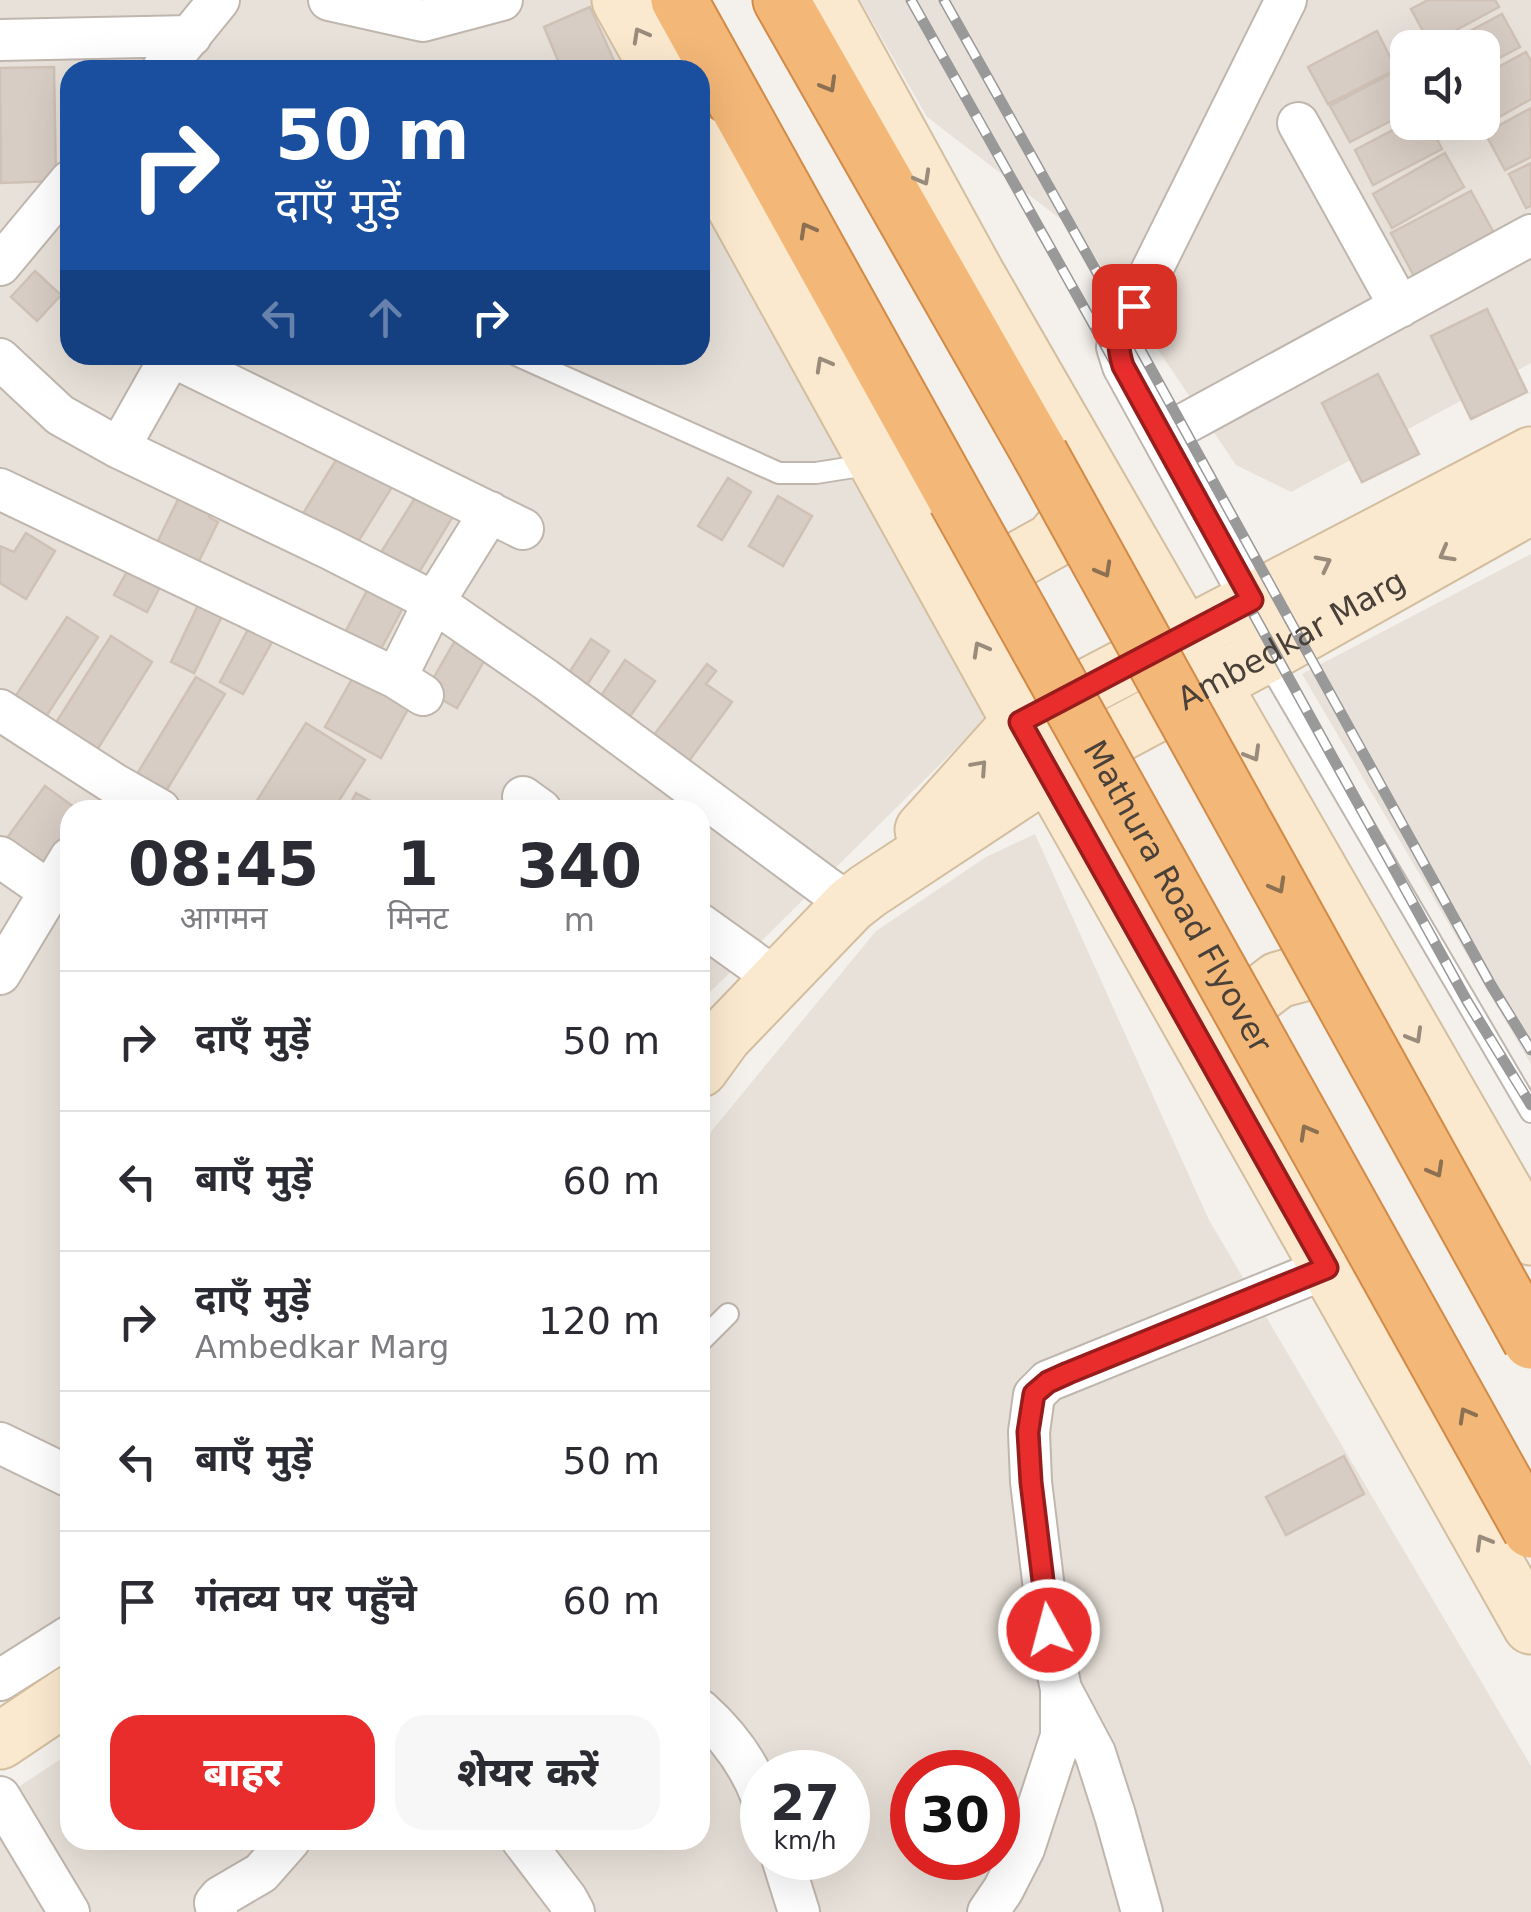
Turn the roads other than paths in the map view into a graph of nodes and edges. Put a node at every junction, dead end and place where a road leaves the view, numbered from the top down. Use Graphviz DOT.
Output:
graph roads {
  1 [pos="219,0"];
  2 [pos="329,0"];
  3 [pos="502,0"];
  4 [pos="620,0"];
  5 [pos="678,0"];
  6 [pos="780,0"];
  7 [pos="826,0"];
  8 [pos="1281,2"];
  9 [pos="191,36"];
  10 [pos="0,40"];
  11 [pos="171,60"];
  12 [pos="653,60"];
  13 [pos="1298,123"];
  14 [pos="710,162"];
  15 [pos="60,193"];
  16 [pos="1531,235"];
  17 [pos="0,265"];
  18 [pos="977,276"];
  19 [pos="1400,308"];
  20 [pos="0,359"];
  21 [pos="166,365"];
  22 [pos="189,365"];
  23 [pos="538,365"];
  24 [pos="1162,436"];
  25 [pos="119,448"];
  26 [pos="1531,455"];
  27 [pos="1084,462"];
  28 [pos="878,463"];
  29 [pos="0,489"];
  30 [pos="1531,506"];
  31 [pos="924,548"];
  32 [pos="434,602"];
  33 [pos="1233,628"];
  34 [pos="1212,684"];
  35 [pos="0,710"];
  36 [pos="1020,722"];
  37 [pos="1048,772"];
  38 [pos="108,797"];
  39 [pos="0,857"];
  40 [pos="60,874"];
  41 [pos="859,898"];
  42 [pos="710,931"];
  43 [pos="0,974"];
  44 [pos="1382,979"];
  45 [pos="778,980"];
  46 [pos="710,1055"];
  47 [pos="1215,1068"];
  48 [pos="1531,1112"];
  49 [pos="1531,1237"];
  50 [pos="1327,1268"];
  51 [pos="728,1314"];
  52 [pos="710,1332"];
  53 [pos="1531,1341"];
  54 [pos="0,1444"];
  55 [pos="60,1471"];
  56 [pos="1531,1530"];
  57 [pos="1531,1626"];
  58 [pos="60,1642"];
  59 [pos="0,1680"];
  60 [pos="1060,1689"];
  61 [pos="60,1701"];
  62 [pos="710,1720"];
  63 [pos="60,1733"];
  64 [pos="0,1741"];
  65 [pos="740,1755"];
  66 [pos="0,1773"];
  67 [pos="0,1797"];
  68 [pos="281,1850"];
  69 [pos="530,1850"];
  70 [pos="789,1880"];
  71 [pos="69,1912"];
  72 [pos="217,1912"];
  73 [pos="574,1912"];
  74 [pos="798,1912"];
  75 [pos="988,1912"];
  76 [pos="1142,1912"];
  1 -- 9 [label="street"];
  2 -- 3 [label="street"];
  12 -- 4 [label="main road, one-way"];
  56 -- 5 [label="highway, Mathura Road Flyover, one-way, bridge"];
  6 -- 53 [label="highway, one-way, bridge"];
  7 -- 18 [label="main road, one-way"];
  8 -- 24 [label="street"];
  9 -- 10 [label="street"];
  9 -- 11 [label="street"];
  13 -- 19 [label="street"];
  28 -- 14 [label="main road, one-way"];
  15 -- 17 [label="street"];
  16 -- 19 [label="street"];
  18 -- 27 [label="main road"];
  18 -- 33 [label="main road"];
  19 -- 24 [label="street"];
  20 -- 25 [label="street"];
  21 -- 25 [label="street"];
  22 -- 32 [label="street"];
  23 -- 28 [label="lane"];
  24 -- 33 [label="street"];
  25 -- 32 [label="street"];
  33 -- 26 [label="main road, Ambedkar Marg, one-way"];
  27 -- 31 [label="main road"];
  27 -- 33 [label="main road"];
  28 -- 31 [label="main road"];
  29 -- 32 [label="street"];
  30 -- 33 [label="main road, Ambedkar Marg, one-way"];
  36 -- 31 [label="main road, one-way"];
  32 -- 41 [label="street"];
  33 -- 34 [label="main road"];
  33 -- 36 [label="main road, Ambedkar Marg"];
  33 -- 48 [label="lane"];
  34 -- 37 [label="main road, Ambedkar Marg"];
  34 -- 44 [label="main road, one-way"];
  35 -- 38 [label="street"];
  36 -- 37 [label="main road"];
  41 -- 36 [label="main road, one-way"];
  37 -- 41 [label="main road, Ambedkar Marg"];
  37 -- 47 [label="main road"];
  39 -- 40 [label="street"];
  40 -- 43 [label="street"];
  41 -- 45 [label="main road"];
  42 -- 45 [label="street"];
  44 -- 47 [label="main road"];
  44 -- 49 [label="main road, one-way"];
  45 -- 46 [label="main road"];
  47 -- 50 [label="main road"];
  57 -- 50 [label="main road, one-way"];
  50 -- 60 [label="street"];
  51 -- 52 [label="lane"];
  54 -- 55 [label="street"];
  58 -- 59 [label="street"];
  60 -- 75 [label="street"];
  60 -- 76 [label="street"];
  61 -- 64 [label="main road"];
  62 -- 65 [label="street"];
  63 -- 66 [label="street"];
  67 -- 71 [label="street"];
  68 -- 72 [label="street"];
  69 -- 73 [label="street"];
  70 -- 74 [label="street"];
}
